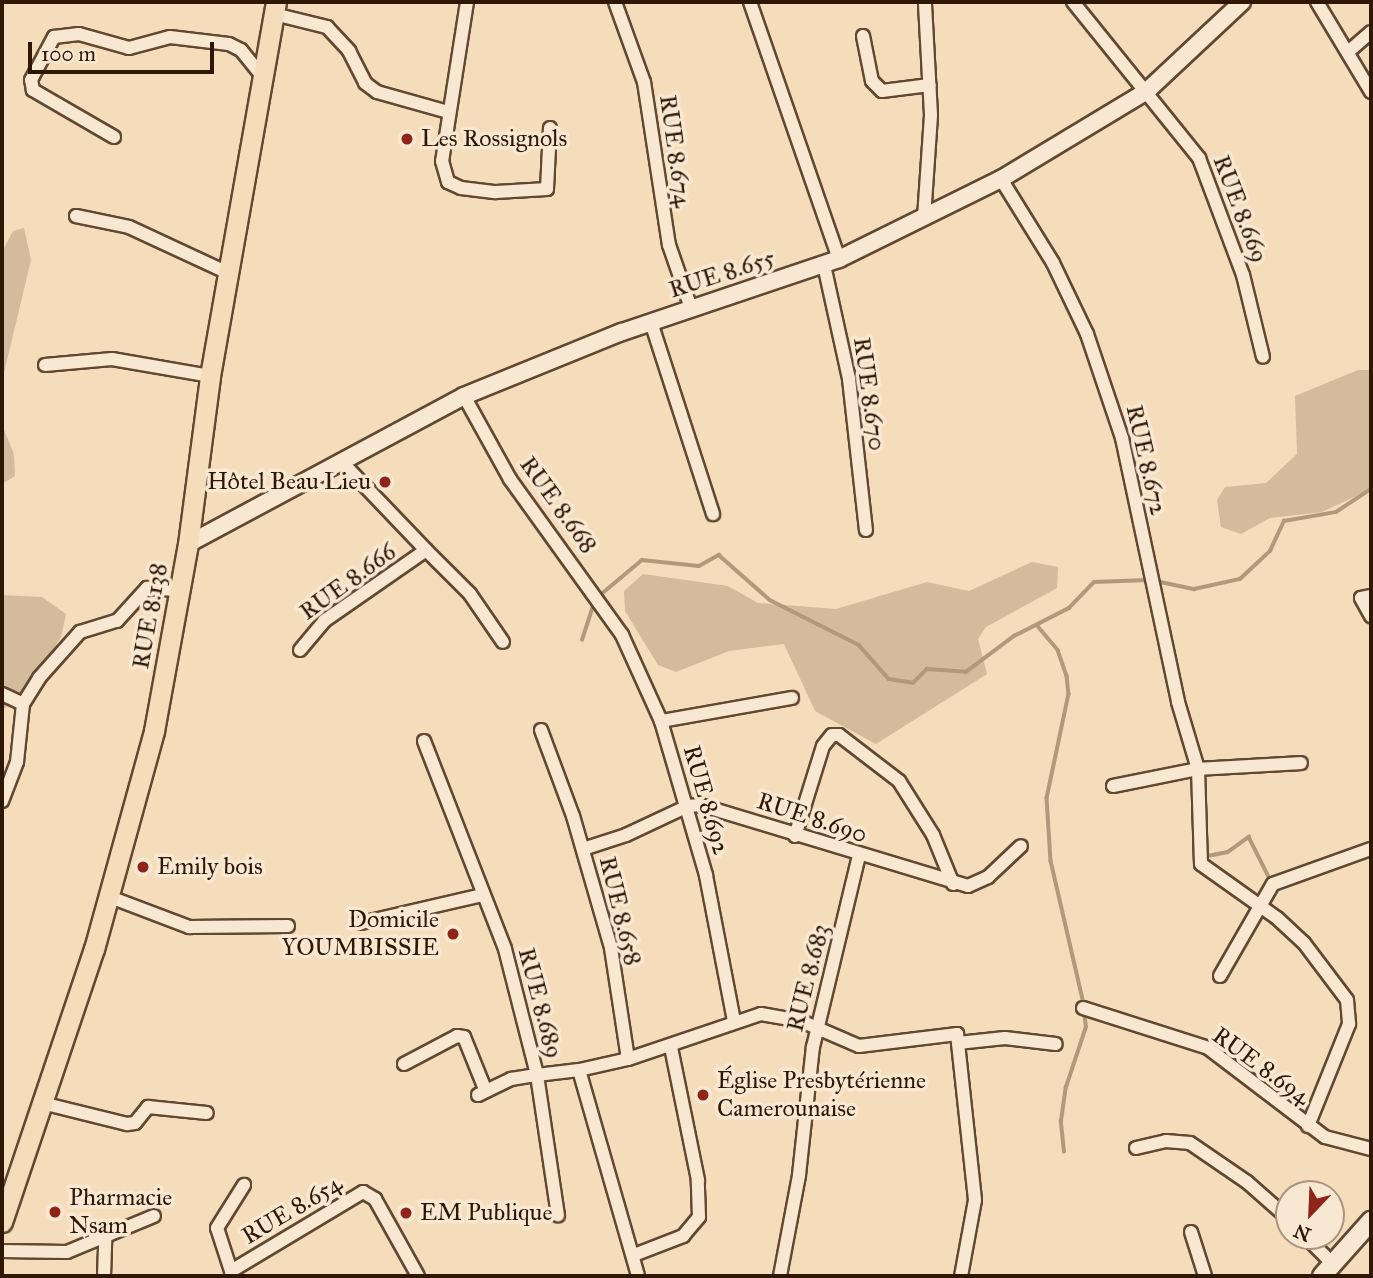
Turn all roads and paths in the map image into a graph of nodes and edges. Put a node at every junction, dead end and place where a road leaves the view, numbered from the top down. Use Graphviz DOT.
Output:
graph roads {
  1 [pos="467,2"];
  2 [pos="615,2"];
  3 [pos="750,2"];
  4 [pos="1073,2"];
  5 [pos="1242,2"];
  6 [pos="1317,2"];
  7 [pos="925,4"];
  8 [pos="275,8"];
  9 [pos="1371,32"];
  10 [pos="863,36"];
  11 [pos="1348,52"];
  12 [pos="263,77"];
  13 [pos="930,85"];
  14 [pos="1147,91"];
  15 [pos="1371,92"];
  16 [pos="448,112"];
  17 [pos="550,128"];
  18 [pos="114,136"];
  19 [pos="1001,179"];
  20 [pos="76,216"];
  21 [pos="925,218"];
  22 [pos="831,262"];
  23 [pos="228,273"];
  24 [pos="691,308"];
  25 [pos="651,322"];
  26 [pos="1263,357"];
  27 [pos="45,365"];
  28 [pos="210,376"];
  29 [pos="464,396"];
  30 [pos="340,460"];
  31 [pos="713,514"];
  32 [pos="866,530"];
  33 [pos="187,544"];
  34 [pos="426,550"];
  35 [pos="179,590"];
  36 [pos="1371,596"];
  37 [pos="1371,616"];
  38 [pos="503,642"];
  39 [pos="300,650"];
  40 [pos="2,694"];
  41 [pos="792,698"];
  42 [pos="23,704"];
  43 [pos="661,721"];
  44 [pos="541,730"];
  45 [pos="424,741"];
  46 [pos="1301,763"];
  47 [pos="1198,769"];
  48 [pos="1112,786"];
  49 [pos="2,801"];
  50 [pos="688,806"];
  51 [pos="795,835"];
  52 [pos="1021,846"];
  53 [pos="583,849"];
  54 [pos="1371,849"];
  55 [pos="859,856"];
  56 [pos="953,884"];
  57 [pos="482,895"];
  58 [pos="110,897"];
  59 [pos="1261,906"];
  60 [pos="361,923"];
  61 [pos="288,926"];
  62 [pos="1220,976"];
  63 [pos="1083,1008"];
  64 [pos="734,1021"];
  65 [pos="817,1030"];
  66 [pos="958,1044"];
  67 [pos="1056,1044"];
  68 [pos="671,1047"];
  69 [pos="628,1059"];
  70 [pos="404,1064"];
  71 [pos="579,1070"];
  72 [pos="537,1074"];
  73 [pos="42,1103"];
  74 [pos="207,1113"];
  75 [pos="1308,1126"];
  76 [pos="1136,1148"];
  77 [pos="1371,1149"];
  78 [pos="244,1185"];
  79 [pos="1275,1207"];
  80 [pos="558,1215"];
  81 [pos="154,1216"];
  82 [pos="1371,1221"];
  83 [pos="2,1222"];
  84 [pos="1191,1232"];
  85 [pos="105,1238"];
  86 [pos="1314,1250"];
  87 [pos="2,1251"];
  88 [pos="634,1255"];
  89 [pos="1328,1270"];
  90 [pos="232,1274"];
  91 [pos="104,1276"];
  92 [pos="418,1276"];
  93 [pos="638,1276"];
  94 [pos="780,1276"];
  95 [pos="961,1276"];
  96 [pos="1205,1276"];
  1 -- 16 [label="street"];
  2 -- 24 [label="street, RUE 8.674"];
  3 -- 22 [label="street, RUE 8.670"];
  4 -- 14 [label="street, RUE 8.669"];
  5 -- 14 [label="street, RUE 8.655"];
  6 -- 11 [label="street"];
  7 -- 13 [label="street"];
  8 -- 12 [label="main road, RUE 8.138"];
  8 -- 16 [label="street"];
  9 -- 11 [label="street"];
  10 -- 13 [label="street"];
  11 -- 15 [label="street"];
  12 -- 18 [label="street"];
  12 -- 23 [label="main road, RUE 8.138"];
  13 -- 21 [label="street"];
  14 -- 19 [label="street, RUE 8.655"];
  14 -- 26 [label="street, RUE 8.669"];
  16 -- 17 [label="street"];
  19 -- 21 [label="street, RUE 8.655"];
  19 -- 47 [label="street, RUE 8.672"];
  20 -- 23 [label="street"];
  21 -- 22 [label="street, RUE 8.655"];
  22 -- 24 [label="street, RUE 8.655"];
  22 -- 32 [label="street, RUE 8.670"];
  23 -- 28 [label="main road, RUE 8.138"];
  24 -- 25 [label="street, RUE 8.655"];
  25 -- 29 [label="street, RUE 8.655"];
  25 -- 31 [label="street"];
  27 -- 28 [label="street"];
  28 -- 33 [label="main road, RUE 8.138"];
  29 -- 30 [label="street, RUE 8.655"];
  29 -- 43 [label="street, RUE 8.668"];
  30 -- 33 [label="street, RUE 8.655"];
  30 -- 34 [label="street, RUE 8.666"];
  33 -- 35 [label="main road, RUE 8.138"];
  34 -- 38 [label="street"];
  34 -- 39 [label="street, RUE 8.666"];
  35 -- 42 [label="street"];
  35 -- 58 [label="main road, RUE 8.138"];
  36 -- 37 [label="street"];
  40 -- 42 [label="street"];
  41 -- 43 [label="street, RUE 8.692"];
  42 -- 49 [label="street"];
  43 -- 50 [label="street, RUE 8.692"];
  44 -- 53 [label="street, RUE 8.658"];
  45 -- 57 [label="street, RUE 8.689"];
  46 -- 47 [label="street"];
  47 -- 48 [label="street"];
  47 -- 59 [label="street, RUE 8.672"];
  50 -- 51 [label="street, RUE 8.690"];
  50 -- 53 [label="street"];
  50 -- 64 [label="street, RUE 8.692"];
  51 -- 55 [label="street, RUE 8.690"];
  51 -- 56 [label="street"];
  52 -- 56 [label="street, RUE 8.690"];
  53 -- 69 [label="street, RUE 8.658"];
  54 -- 59 [label="street"];
  55 -- 56 [label="street, RUE 8.690"];
  55 -- 65 [label="street, RUE 8.683"];
  57 -- 60 [label="street"];
  57 -- 72 [label="street, RUE 8.689"];
  58 -- 61 [label="street"];
  58 -- 73 [label="main road, RUE 8.138"];
  59 -- 62 [label="street"];
  59 -- 75 [label="street"];
  63 -- 75 [label="street, RUE 8.694"];
  64 -- 65 [label="street"];
  64 -- 68 [label="street"];
  65 -- 66 [label="street"];
  65 -- 94 [label="street, RUE 8.683"];
  66 -- 67 [label="street"];
  66 -- 95 [label="street"];
  68 -- 69 [label="street"];
  68 -- 88 [label="street"];
  69 -- 71 [label="street"];
  70 -- 72 [label="street"];
  71 -- 72 [label="street, RUE 8.689"];
  71 -- 88 [label="street, RUE 8.689"];
  72 -- 80 [label="street"];
  73 -- 74 [label="street"];
  73 -- 83 [label="main road, RUE 8.138"];
  75 -- 77 [label="street, RUE 8.694"];
  76 -- 79 [label="street"];
  78 -- 90 [label="street"];
  81 -- 85 [label="street"];
  82 -- 89 [label="main road"];
  84 -- 96 [label="street"];
  85 -- 87 [label="street"];
  85 -- 91 [label="street"];
  86 -- 89 [label="street"];
  88 -- 93 [label="street, RUE 8.689"];
  90 -- 92 [label="street, RUE 8.654"];
}
